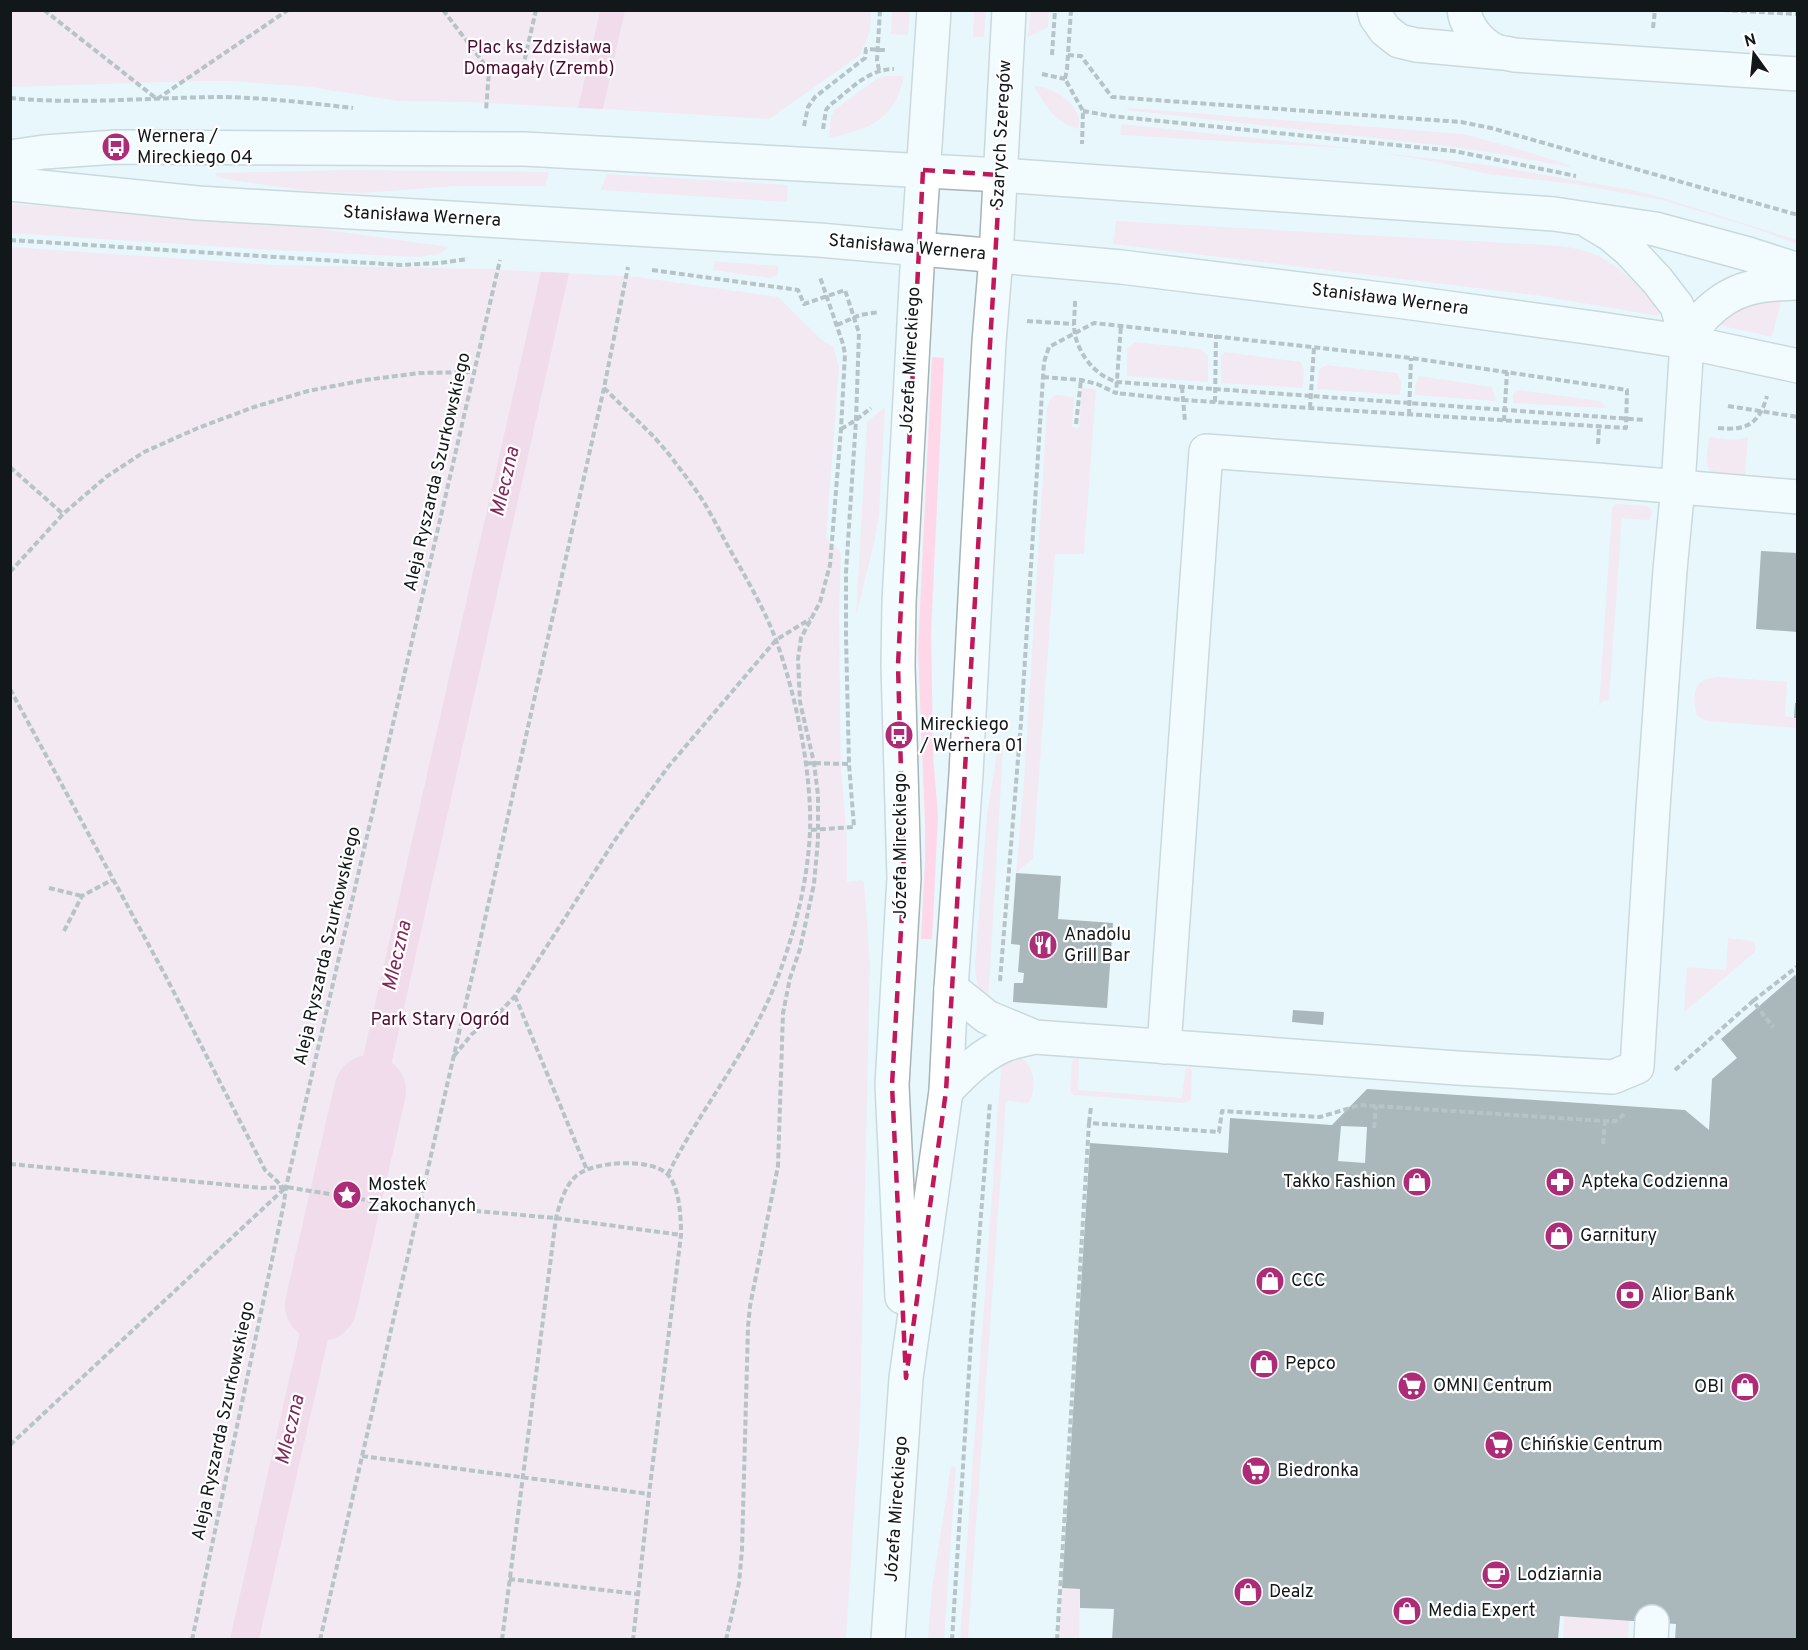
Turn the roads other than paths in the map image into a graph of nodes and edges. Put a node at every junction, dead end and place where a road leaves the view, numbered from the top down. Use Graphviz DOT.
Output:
graph roads {
  1 [pos="934,10"];
  2 [pos="1009,10"];
  3 [pos="1374,10"];
  4 [pos="1464,10"];
  5 [pos="1514,54"];
  6 [pos="1797,74"];
  7 [pos="10,158"];
  8 [pos="923,170"];
  9 [pos="1000,175"];
  10 [pos="10,184"];
  11 [pos="1584,218"];
  12 [pos="918,250"];
  13 [pos="996,257"];
  14 [pos="1797,270"];
  15 [pos="1797,283"];
  16 [pos="1687,342"];
  17 [pos="1797,366"];
  18 [pos="1678,486"];
  19 [pos="1797,497"];
  20 [pos="951,988"];
  21 [pos="996,1036"];
  22 [pos="1164,1047"];
  23 [pos="946,1091"];
  24 [pos="906,1378"];
  25 [pos="888,1637"];
  1 -- 8 [label="street"];
  2 -- 9 [label="street, Szarych Szeregów"];
  3 -- 5 [label="street"];
  4 -- 5 [label="street"];
  5 -- 6 [label="street"];
  7 -- 8 [label="street"];
  8 -- 9 [label="street"];
  8 -- 12 [label="street, Józefa Mireckiego"];
  9 -- 11 [label="street"];
  9 -- 13 [label="street, Szarych Szeregów"];
  10 -- 12 [label="street, Stanisława Wernera"];
  11 -- 14 [label="street"];
  11 -- 16 [label="street"];
  12 -- 13 [label="street, Stanisława Wernera"];
  12 -- 24 [label="street, Józefa Mireckiego"];
  13 -- 16 [label="street, Stanisława Wernera"];
  13 -- 20 [label="street, Józefa Mireckiego"];
  15 -- 16 [label="street"];
  16 -- 17 [label="street, Stanisława Wernera"];
  16 -- 18 [label="street"];
  18 -- 19 [label="street"];
  18 -- 22 [label="street"];
  18 -- 22 [label="street"];
  20 -- 21 [label="street"];
  20 -- 23 [label="street, Józefa Mireckiego"];
  21 -- 22 [label="street"];
  21 -- 23 [label="street"];
  23 -- 24 [label="street, Józefa Mireckiego"];
  24 -- 25 [label="street, Józefa Mireckiego"];
}
